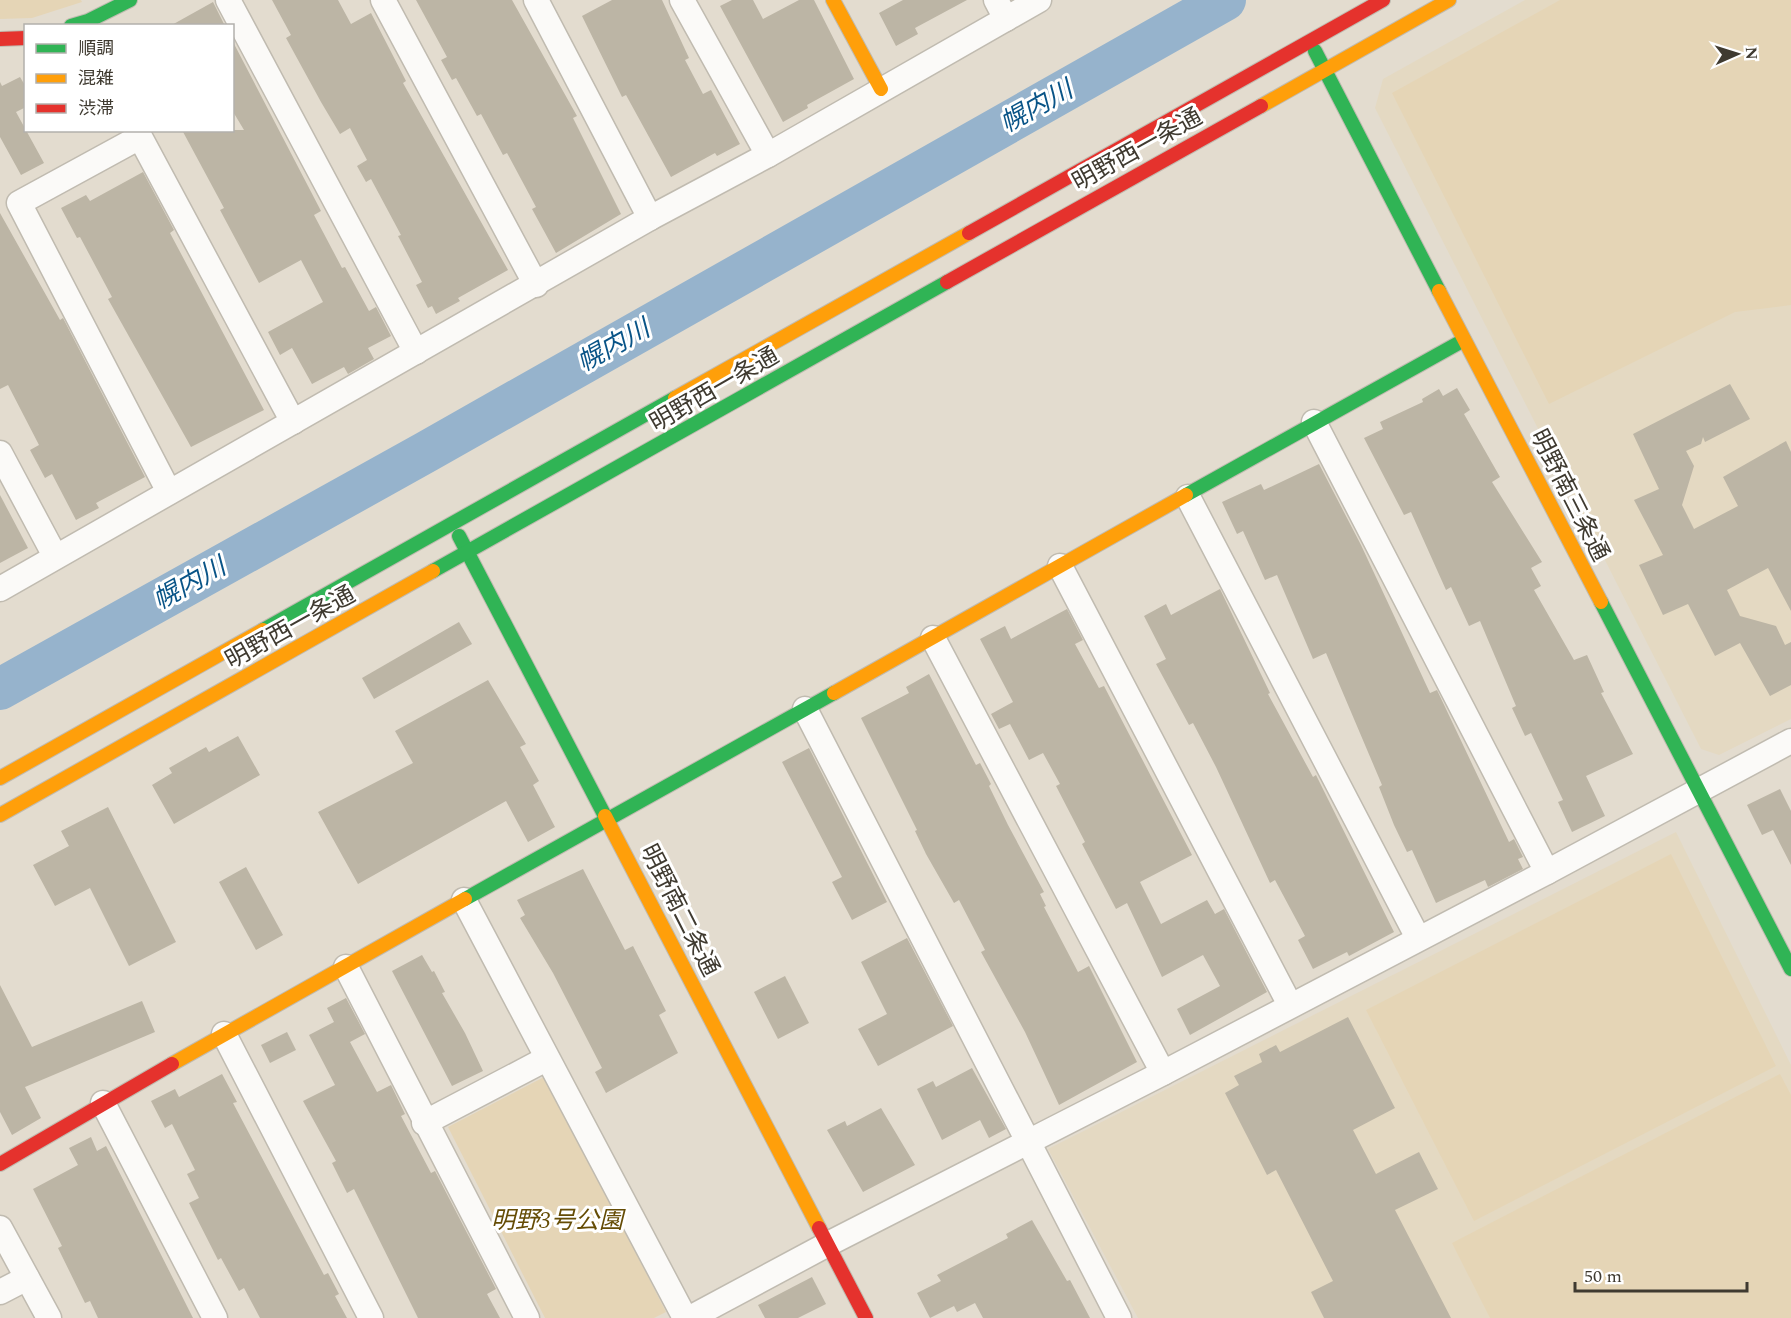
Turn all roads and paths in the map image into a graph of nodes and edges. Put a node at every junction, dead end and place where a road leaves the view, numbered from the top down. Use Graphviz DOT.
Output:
graph roads {
  1 [pos="130,0"];
  2 [pos="228,0"];
  3 [pos="383,0"];
  4 [pos="536,0"];
  5 [pos="682,0"];
  6 [pos="833,0"];
  7 [pos="1040,0"];
  8 [pos="1383,0"];
  9 [pos="1449,0"];
  10 [pos="1001,9"];
  11 [pos="77,24"];
  12 [pos="24,38"];
  13 [pos="0,39"];
  14 [pos="1310,41"];
  15 [pos="1324,69"];
  16 [pos="881,89"];
  17 [pos="768,155"];
  18 [pos="650,218"];
  19 [pos="536,285"];
  20 [pos="1464,340"];
  21 [pos="416,352"];
  22 [pos="1314,422"];
  23 [pos="294,423"];
  24 [pos="0,453"];
  25 [pos="169,492"];
  26 [pos="1188,497"];
  27 [pos="452,523"];
  28 [pos="468,554"];
  29 [pos="55,556"];
  30 [pos="1060,566"];
  31 [pos="0,589"];
  32 [pos="933,638"];
  33 [pos="805,709"];
  34 [pos="1791,741"];
  35 [pos="0,778"];
  36 [pos="1697,789"];
  37 [pos="0,815"];
  38 [pos="609,819"];
  39 [pos="1547,872"];
  40 [pos="464,900"];
  41 [pos="1418,938"];
  42 [pos="346,967"];
  43 [pos="1791,969"];
  44 [pos="1290,1005"];
  45 [pos="224,1034"];
  46 [pos="546,1059"];
  47 [pos="1163,1073"];
  48 [pos="104,1103"];
  49 [pos="424,1123"];
  50 [pos="1027,1143"];
  51 [pos="0,1164"];
  52 [pos="0,1228"];
  53 [pos="828,1244"];
  54 [pos="27,1278"];
  55 [pos="0,1292"];
  56 [pos="49,1318"];
  57 [pos="215,1318"];
  58 [pos="371,1318"];
  59 [pos="527,1318"];
  60 [pos="685,1318"];
  61 [pos="690,1318"];
  62 [pos="866,1318"];
  63 [pos="1119,1318"];
  1 -- 11 [label="street"];
  2 -- 21 [label="street"];
  3 -- 19 [label="street"];
  4 -- 18 [label="street"];
  5 -- 17 [label="street"];
  6 -- 16 [label="street"];
  7 -- 10 [label="street"];
  8 -- 14 [label="street, 明野西一条通"];
  9 -- 15 [label="street, 明野西一条通"];
  10 -- 16 [label="street"];
  12 -- 13 [label="street"];
  14 -- 15 [label="street, 明野南三条通"];
  14 -- 27 [label="street, 明野西一条通"];
  15 -- 20 [label="street, 明野南三条通"];
  15 -- 28 [label="street, 明野西一条通"];
  16 -- 17 [label="street"];
  17 -- 18 [label="street"];
  18 -- 19 [label="street"];
  19 -- 21 [label="street"];
  20 -- 22 [label="street"];
  20 -- 36 [label="street, 明野南三条通"];
  21 -- 23 [label="street"];
  22 -- 26 [label="street"];
  22 -- 39 [label="street"];
  23 -- 25 [label="street"];
  23 -- 25 [label="street"];
  24 -- 29 [label="street"];
  25 -- 29 [label="street"];
  26 -- 30 [label="street"];
  26 -- 41 [label="street"];
  27 -- 28 [label="street, 明野南二条通"];
  27 -- 35 [label="street, 明野西一条通"];
  28 -- 37 [label="street, 明野西一条通"];
  28 -- 38 [label="street, 明野南二条通"];
  29 -- 31 [label="street"];
  30 -- 32 [label="street"];
  30 -- 44 [label="street"];
  32 -- 33 [label="street"];
  32 -- 47 [label="street"];
  33 -- 38 [label="street"];
  33 -- 50 [label="street"];
  34 -- 36 [label="street"];
  36 -- 39 [label="street"];
  36 -- 43 [label="street, 明野南三条通"];
  38 -- 40 [label="street"];
  38 -- 53 [label="street, 明野南二条通"];
  39 -- 41 [label="street"];
  40 -- 42 [label="street"];
  40 -- 46 [label="street"];
  41 -- 44 [label="street"];
  42 -- 45 [label="street"];
  42 -- 49 [label="street"];
  44 -- 47 [label="street"];
  45 -- 48 [label="street"];
  45 -- 58 [label="street"];
  46 -- 49 [label="street"];
  46 -- 60 [label="street"];
  47 -- 50 [label="street"];
  48 -- 51 [label="street"];
  48 -- 57 [label="street"];
  49 -- 59 [label="street"];
  50 -- 53 [label="street"];
  50 -- 63 [label="street"];
  52 -- 54 [label="street"];
  53 -- 61 [label="street"];
  53 -- 62 [label="street, 明野南二条通"];
  54 -- 55 [label="street"];
  54 -- 56 [label="street"];
}
